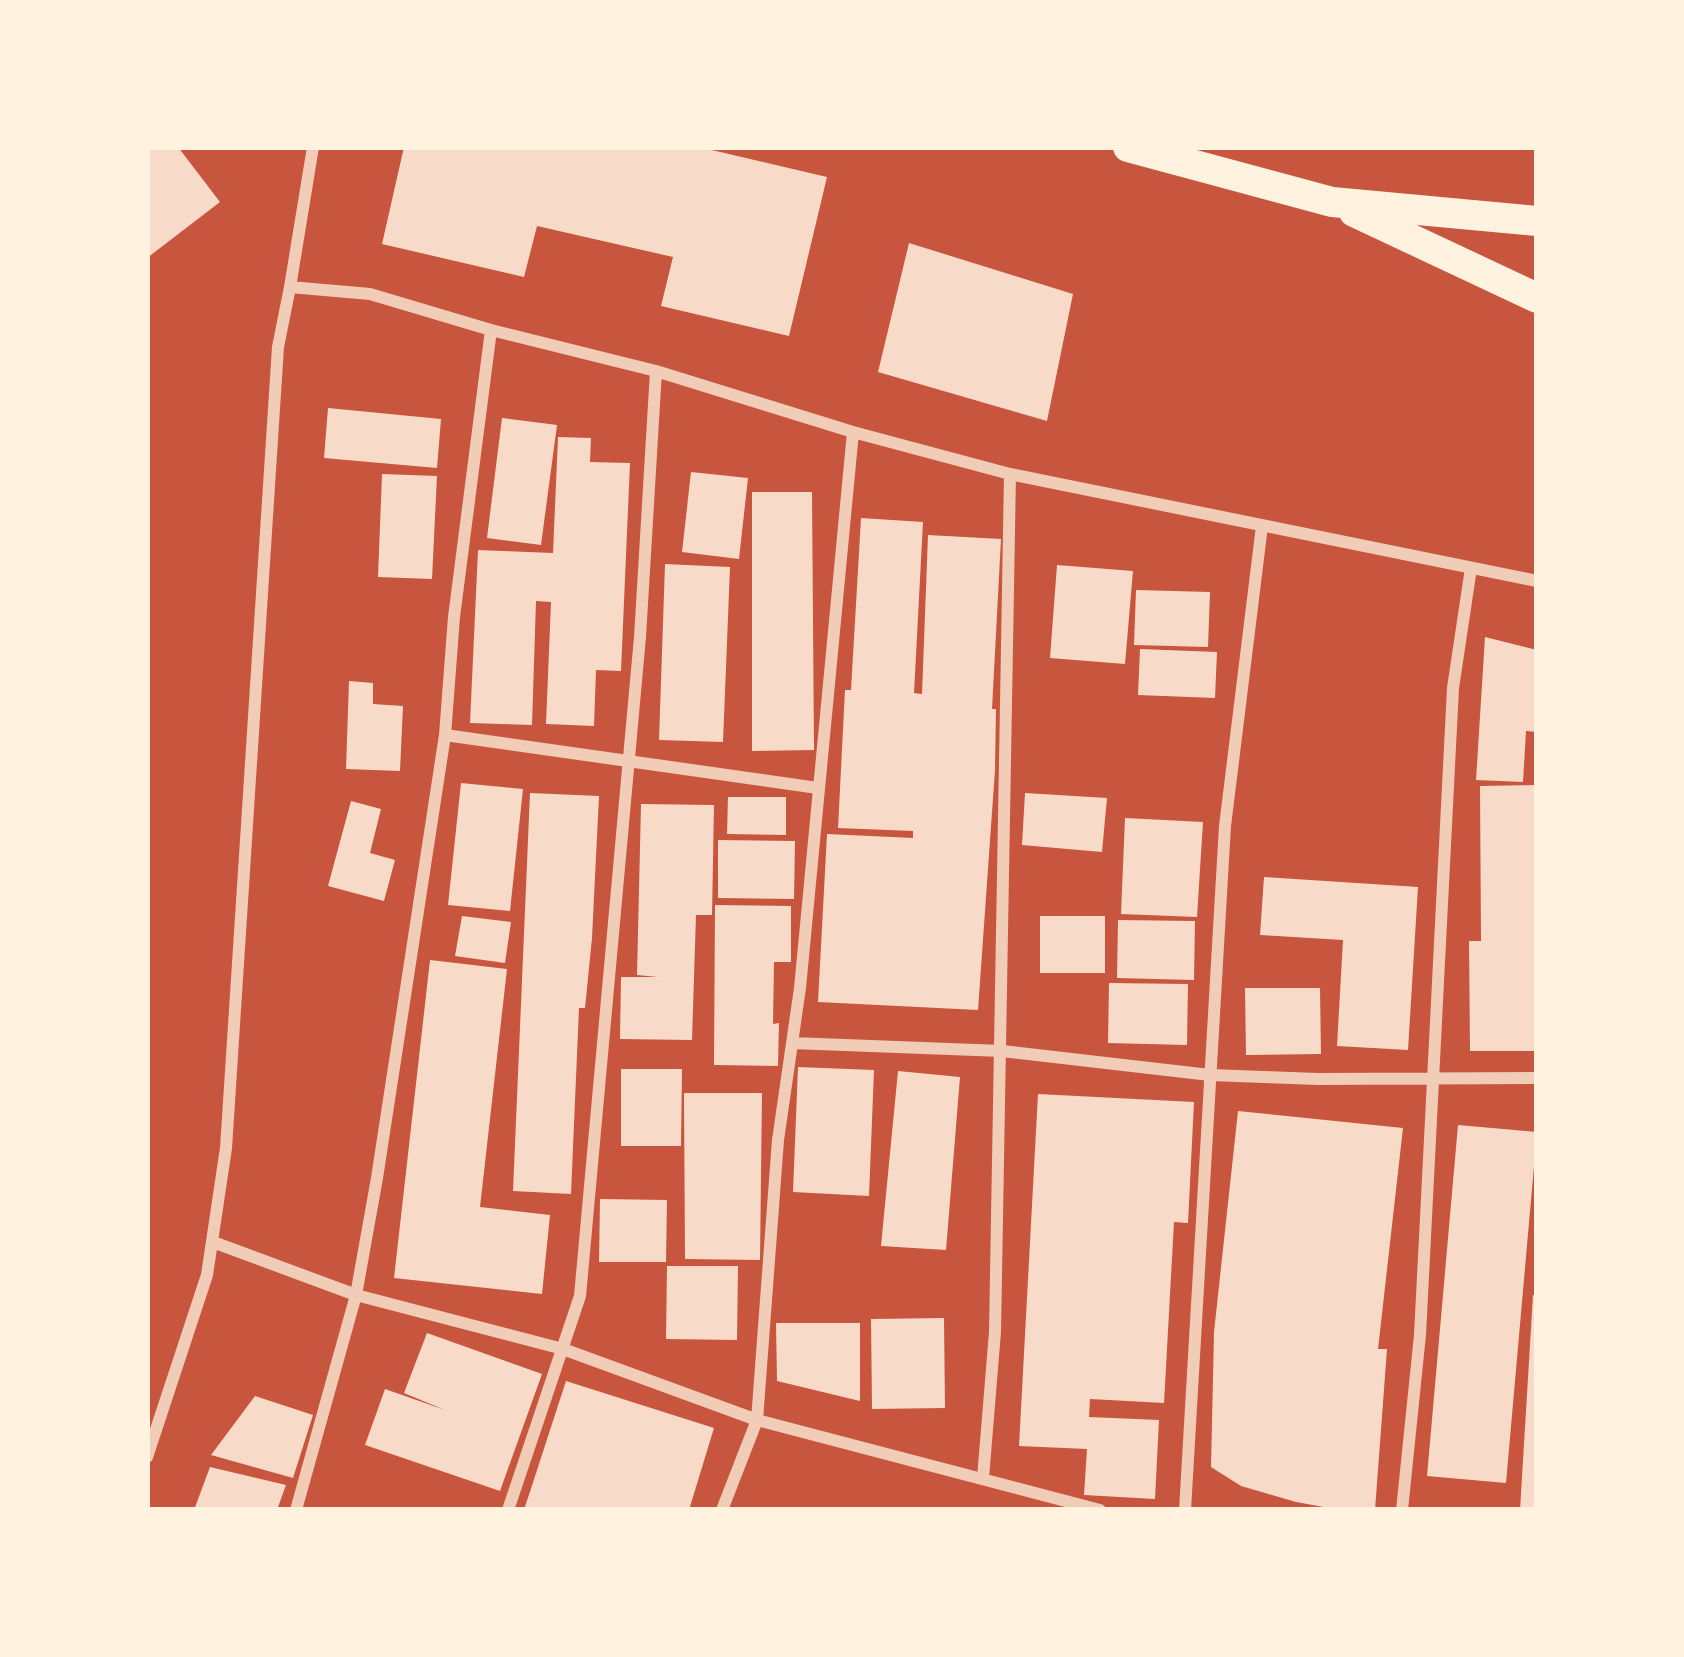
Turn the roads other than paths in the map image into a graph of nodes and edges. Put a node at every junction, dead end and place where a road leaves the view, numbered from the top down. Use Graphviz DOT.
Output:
graph roads {
  1 [pos="313,147"];
  2 [pos="1128,147"];
  3 [pos="1332,202"];
  4 [pos="1537,220"];
  5 [pos="290,287"];
  6 [pos="1537,298"];
  7 [pos="491,330"];
  8 [pos="656,370"];
  9 [pos="853,432"];
  10 [pos="1010,474"];
  11 [pos="1262,526"];
  12 [pos="1471,568"];
  13 [pos="1537,581"];
  14 [pos="445,735"];
  15 [pos="628,761"];
  16 [pos="818,788"];
  17 [pos="792,1043"];
  18 [pos="1002,1051"];
  19 [pos="1210,1075"];
  20 [pos="1537,1078"];
  21 [pos="1434,1080"];
  22 [pos="213,1242"];
  23 [pos="356,1294"];
  24 [pos="563,1349"];
  25 [pos="758,1420"];
  26 [pos="147,1457"];
  27 [pos="983,1478"];
  28 [pos="296,1510"];
  29 [pos="508,1510"];
  30 [pos="722,1510"];
  31 [pos="1100,1510"];
  32 [pos="1185,1510"];
  33 [pos="1402,1510"];
  1 -- 5 [label="street"];
  2 -- 3 [label="main road"];
  3 -- 4 [label="main road"];
  3 -- 6 [label="main road"];
  5 -- 7 [label="street"];
  5 -- 22 [label="street"];
  7 -- 8 [label="street"];
  7 -- 14 [label="street"];
  8 -- 9 [label="street"];
  8 -- 15 [label="street"];
  9 -- 10 [label="street"];
  9 -- 16 [label="street"];
  10 -- 11 [label="street"];
  10 -- 18 [label="street"];
  11 -- 12 [label="street"];
  11 -- 19 [label="street"];
  12 -- 13 [label="street"];
  12 -- 21 [label="street"];
  14 -- 15 [label="street"];
  14 -- 23 [label="street"];
  15 -- 16 [label="street"];
  15 -- 24 [label="street"];
  16 -- 17 [label="street"];
  17 -- 18 [label="street"];
  17 -- 25 [label="street"];
  18 -- 19 [label="street"];
  18 -- 27 [label="street"];
  19 -- 21 [label="street"];
  19 -- 32 [label="street"];
  20 -- 21 [label="street"];
  21 -- 33 [label="street"];
  22 -- 23 [label="street"];
  22 -- 26 [label="street"];
  23 -- 24 [label="street"];
  23 -- 28 [label="street"];
  24 -- 25 [label="street"];
  24 -- 29 [label="street"];
  25 -- 27 [label="street"];
  25 -- 30 [label="street"];
  27 -- 31 [label="street"];
}
